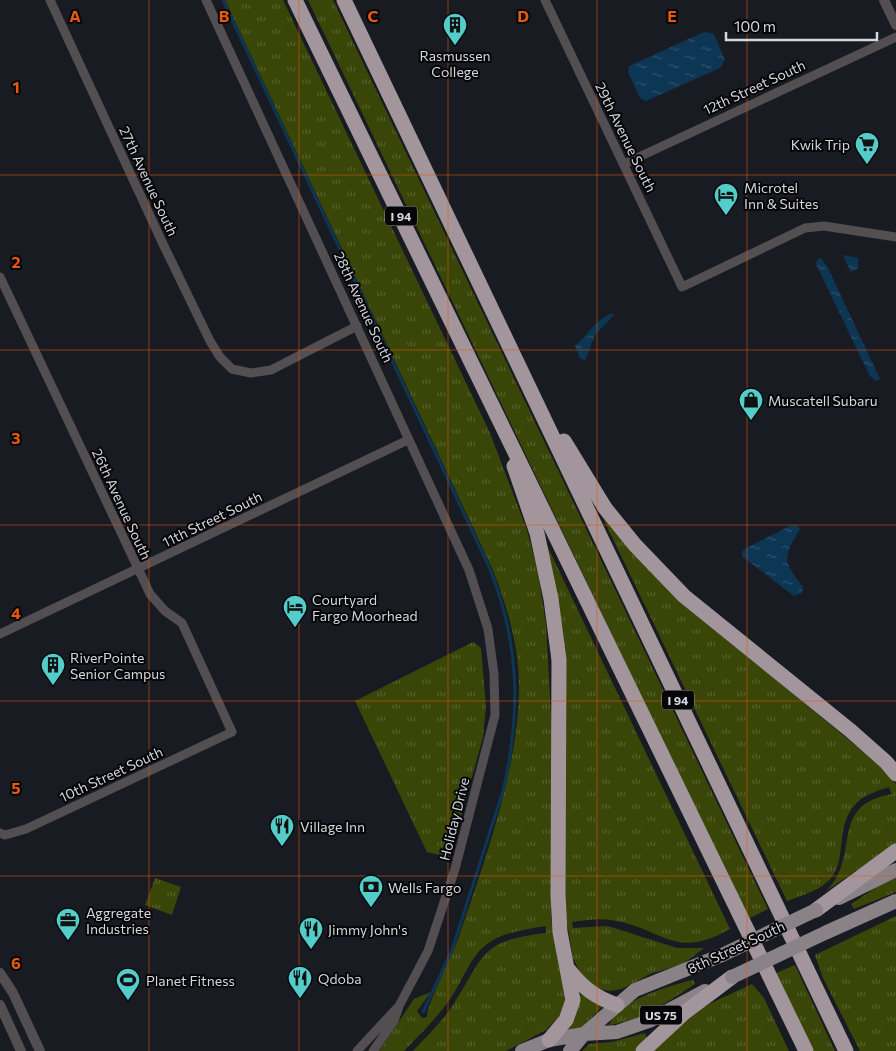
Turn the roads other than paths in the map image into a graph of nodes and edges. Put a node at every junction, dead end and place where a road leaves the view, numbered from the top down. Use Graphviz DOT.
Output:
graph roads {
  1 [pos="50,0"];
  2 [pos="206,0"];
  3 [pos="295,0"];
  4 [pos="344,0"];
  5 [pos="545,0"];
  6 [pos="884,0"];
  7 [pos="896,26"];
  8 [pos="896,37"];
  9 [pos="624,164"];
  10 [pos="896,237"];
  11 [pos="0,277"];
  12 [pos="357,326"];
  13 [pos="510,348"];
  14 [pos="506,433"];
  15 [pos="408,440"];
  16 [pos="138,570"];
  17 [pos="488,629"];
  18 [pos="0,634"];
  19 [pos="232,732"];
  20 [pos="896,774"];
  21 [pos="0,834"];
  22 [pos="896,851"];
  23 [pos="896,870"];
  24 [pos="896,901"];
  25 [pos="816,910"];
  26 [pos="568,969"];
  27 [pos="0,973"];
  28 [pos="732,976"];
  29 [pos="0,1005"];
  30 [pos="617,1005"];
  31 [pos="398,1006"];
  32 [pos="24,1017"];
  33 [pos="8,1024"];
  34 [pos="584,1034"];
  35 [pos="548,1040"];
  36 [pos="21,1051"];
  37 [pos="40,1051"];
  38 [pos="357,1051"];
  39 [pos="373,1051"];
  40 [pos="522,1051"];
  41 [pos="570,1051"];
  42 [pos="644,1051"];
  43 [pos="806,1051"];
  44 [pos="846,1051"];
  1 -- 12 [label="street, 27th Avenue South"];
  2 -- 12 [label="street, 28th Avenue South"];
  3 -- 14 [label="highway, I 94"];
  4 -- 13 [label="highway, I 94"];
  5 -- 9 [label="street, 29th Avenue South"];
  6 -- 7 [label="street"];
  8 -- 9 [label="street, 12th Street South"];
  9 -- 10 [label="street, 29th Avenue South"];
  11 -- 16 [label="street, 26th Avenue South"];
  12 -- 15 [label="street, 28th Avenue South"];
  13 -- 20 [label="highway"];
  13 -- 44 [label="highway, I 94"];
  14 -- 26 [label="highway"];
  14 -- 43 [label="highway, I 94"];
  15 -- 16 [label="street, 11th Street South"];
  15 -- 17 [label="street, 28th Avenue South"];
  16 -- 18 [label="street, 11th Street South"];
  16 -- 19 [label="street, 26th Avenue South"];
  17 -- 31 [label="street, Holiday Drive"];
  19 -- 21 [label="street, 10th Street South"];
  22 -- 25 [label="highway"];
  23 -- 25 [label="main road, 8th Street South / US 75"];
  24 -- 28 [label="main road, 8th Street South / US 75, bridge"];
  25 -- 30 [label="main road, 8th Street South / US 75, bridge"];
  26 -- 30 [label="highway"];
  26 -- 35 [label="highway"];
  27 -- 32 [label="street"];
  28 -- 34 [label="main road, 8th Street South / US 75"];
  28 -- 42 [label="highway"];
  29 -- 33 [label="street"];
  30 -- 34 [label="main road, 8th Street South / US 75"];
  31 -- 38 [label="street, Holiday Drive"];
  31 -- 39 [label="street, Holiday Drive"];
  32 -- 33 [label="street"];
  32 -- 37 [label="street"];
  33 -- 36 [label="street"];
  34 -- 35 [label="main road, 8th Street South / US 75"];
  34 -- 41 [label="main road, 8th Street South / US 75"];
  35 -- 40 [label="main road, 8th Street South / US 75"];
}
